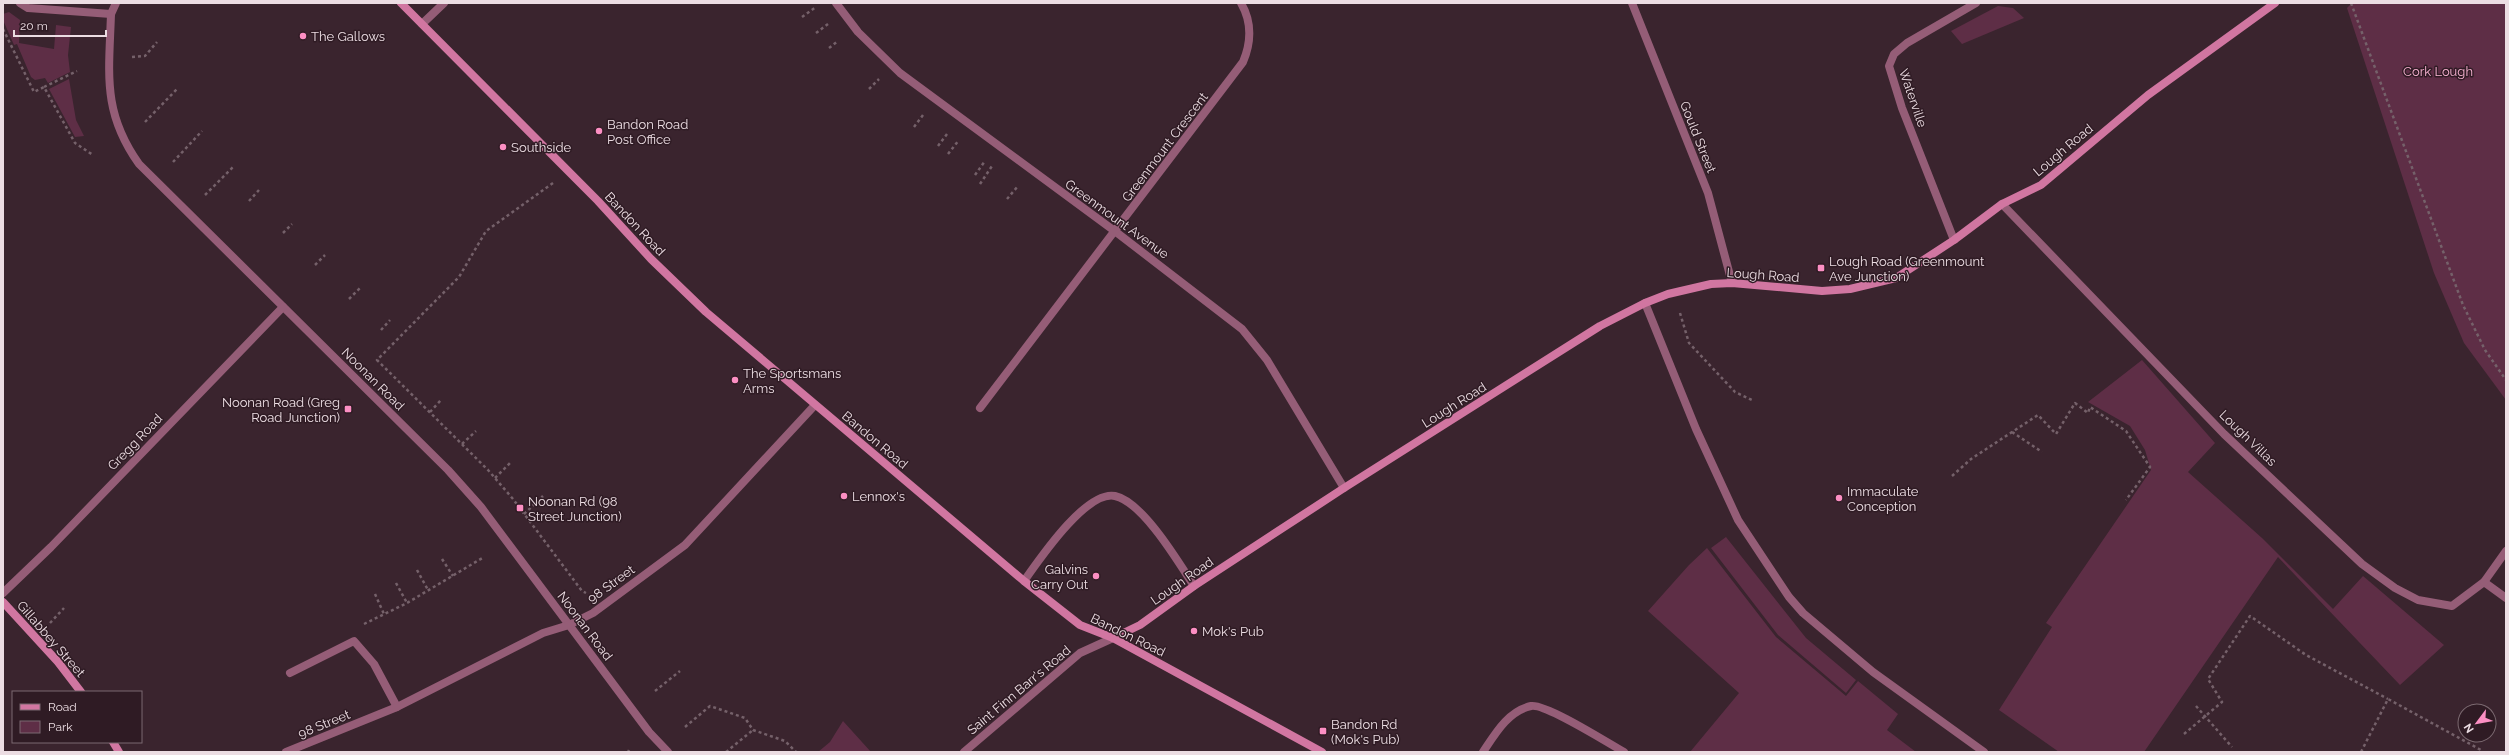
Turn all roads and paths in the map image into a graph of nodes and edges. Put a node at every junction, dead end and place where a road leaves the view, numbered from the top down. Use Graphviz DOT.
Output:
graph roads {
  1 [pos="20,3"];
  2 [pos="116,3"];
  3 [pos="401,3"];
  4 [pos="444,3"];
  5 [pos="821,3"];
  6 [pos="836,3"];
  7 [pos="1241,3"];
  8 [pos="1632,3"];
  9 [pos="1976,3"];
  10 [pos="2275,3"];
  11 [pos="2351,3"];
  12 [pos="111,14"];
  13 [pos="802,17"];
  14 [pos="422,24"];
  15 [pos="3,29"];
  16 [pos="157,42"];
  17 [pos="132,57"];
  18 [pos="77,71"];
  19 [pos="44,87"];
  20 [pos="178,88"];
  21 [pos="145,122"];
  22 [pos="950,130"];
  23 [pos="202,132"];
  24 [pos="960,138"];
  25 [pos="938,146"];
  26 [pos="948,154"];
  27 [pos="93,156"];
  28 [pos="987,158"];
  29 [pos="173,162"];
  30 [pos="994,165"];
  31 [pos="233,167"];
  32 [pos="974,174"];
  33 [pos="553,183"];
  34 [pos="1020,183"];
  35 [pos="980,184"];
  36 [pos="259,190"];
  37 [pos="205,195"];
  38 [pos="1007,199"];
  39 [pos="249,201"];
  40 [pos="2002,204"];
  41 [pos="292,224"];
  42 [pos="1116,232"];
  43 [pos="283,233"];
  44 [pos="1954,240"];
  45 [pos="326,255"];
  46 [pos="315,265"];
  47 [pos="1732,283"];
  48 [pos="360,288"];
  49 [pos="349,299"];
  50 [pos="1645,303"];
  51 [pos="283,307"];
  52 [pos="1680,313"];
  53 [pos="390,320"];
  54 [pos="380,330"];
  55 [pos="2506,380"];
  56 [pos="441,400"];
  57 [pos="1754,401"];
  58 [pos="815,405"];
  59 [pos="980,408"];
  60 [pos="430,412"];
  61 [pos="476,431"];
  62 [pos="2012,432"];
  63 [pos="462,444"];
  64 [pos="2042,452"];
  65 [pos="511,462"];
  66 [pos="1952,476"];
  67 [pos="495,478"];
  68 [pos="1344,488"];
  69 [pos="543,496"];
  70 [pos="2126,500"];
  71 [pos="524,514"];
  72 [pos="2506,551"];
  73 [pos="484,557"];
  74 [pos="442,559"];
  75 [pos="417,570"];
  76 [pos="452,576"];
  77 [pos="1024,581"];
  78 [pos="2484,582"];
  79 [pos="396,583"];
  80 [pos="1194,586"];
  81 [pos="428,590"];
  82 [pos="590,592"];
  83 [pos="3,593"];
  84 [pos="375,594"];
  85 [pos="2506,598"];
  86 [pos="3,602"];
  87 [pos="407,603"];
  88 [pos="384,614"];
  89 [pos="374,619"];
  90 [pos="568,625"];
  91 [pos="1113,638"];
  92 [pos="680,671"];
  93 [pos="290,673"];
  94 [pos="80,691"];
  95 [pos="655,691"];
  96 [pos="2388,699"];
  97 [pos="2196,706"];
  98 [pos="397,707"];
  99 [pos="2205,717"];
  100 [pos="684,727"];
  101 [pos="753,730"];
  102 [pos="2184,734"];
  103 [pos="114,743"];
  104 [pos="2232,748"];
  105 [pos="119,752"];
  106 [pos="286,752"];
  107 [pos="668,752"];
  108 [pos="726,752"];
  109 [pos="796,752"];
  110 [pos="964,752"];
  111 [pos="1322,752"];
  112 [pos="1483,752"];
  113 [pos="1624,752"];
  114 [pos="1984,752"];
  115 [pos="2361,752"];
  116 [pos="2479,752"];
  1 -- 12 [label="street"];
  2 -- 12 [label="street, Noonan Road"];
  3 -- 14 [label="street, Bandon Road"];
  4 -- 14 [label="street"];
  5 -- 13 [label="path"];
  6 -- 42 [label="street, Greenmount Avenue"];
  7 -- 42 [label="street, Greenmount Crescent"];
  8 -- 47 [label="street, Gould Street"];
  9 -- 44 [label="street, Waterville"];
  10 -- 40 [label="street, Lough Road"];
  11 -- 55 [label="path"];
  12 -- 51 [label="street, Noonan Road"];
  14 -- 58 [label="street, Bandon Road"];
  15 -- 19 [label="path"];
  16 -- 17 [label="path"];
  18 -- 19 [label="path"];
  19 -- 27 [label="path"];
  20 -- 21 [label="path"];
  22 -- 25 [label="path"];
  23 -- 29 [label="path"];
  24 -- 26 [label="path"];
  28 -- 32 [label="path"];
  30 -- 35 [label="path"];
  31 -- 37 [label="path"];
  33 -- 60 [label="path"];
  34 -- 38 [label="path"];
  36 -- 39 [label="path"];
  40 -- 44 [label="street, Lough Road"];
  40 -- 78 [label="street, Lough Villas"];
  41 -- 43 [label="path"];
  42 -- 59 [label="street, Greenmount Crescent"];
  42 -- 68 [label="street, Greenmount Avenue"];
  44 -- 47 [label="street, Lough Road"];
  45 -- 46 [label="path"];
  47 -- 50 [label="street, Lough Road"];
  48 -- 49 [label="path"];
  50 -- 68 [label="street, Lough Road"];
  50 -- 114 [label="street"];
  51 -- 83 [label="street, Gregg Road"];
  51 -- 90 [label="street, Noonan Road"];
  52 -- 57 [label="path"];
  53 -- 54 [label="path"];
  56 -- 60 [label="path"];
  58 -- 77 [label="street, Bandon Road"];
  58 -- 90 [label="street, 98 Street"];
  60 -- 63 [label="path"];
  61 -- 63 [label="path"];
  62 -- 64 [label="path"];
  62 -- 66 [label="path"];
  62 -- 70 [label="path"];
  63 -- 67 [label="path"];
  65 -- 67 [label="path"];
  67 -- 71 [label="path"];
  68 -- 80 [label="street, Lough Road"];
  69 -- 71 [label="path"];
  71 -- 82 [label="path"];
  72 -- 78 [label="street, Lough Villas"];
  73 -- 76 [label="path"];
  74 -- 76 [label="path"];
  75 -- 81 [label="path"];
  76 -- 81 [label="path"];
  77 -- 80 [label="street"];
  77 -- 91 [label="street, Bandon Road"];
  78 -- 85 [label="street"];
  79 -- 87 [label="path"];
  80 -- 91 [label="street, Lough Road"];
  81 -- 87 [label="path"];
  84 -- 88 [label="path"];
  86 -- 94 [label="street, Gillabbey Street"];
  87 -- 88 [label="path"];
  88 -- 89 [label="path"];
  90 -- 98 [label="street, 98 Street"];
  90 -- 107 [label="street, Noonan Road"];
  91 -- 110 [label="street, Saint Finn Barr's Road"];
  91 -- 111 [label="street, Bandon Road"];
  92 -- 95 [label="path"];
  93 -- 98 [label="street"];
  96 -- 99 [label="path"];
  96 -- 115 [label="path"];
  96 -- 116 [label="path"];
  97 -- 99 [label="path"];
  98 -- 106 [label="street, 98 Street"];
  99 -- 102 [label="path"];
  99 -- 104 [label="path"];
  100 -- 101 [label="path"];
  101 -- 108 [label="path"];
  101 -- 109 [label="path"];
  103 -- 105 [label="street"];
  112 -- 113 [label="street"];
}
